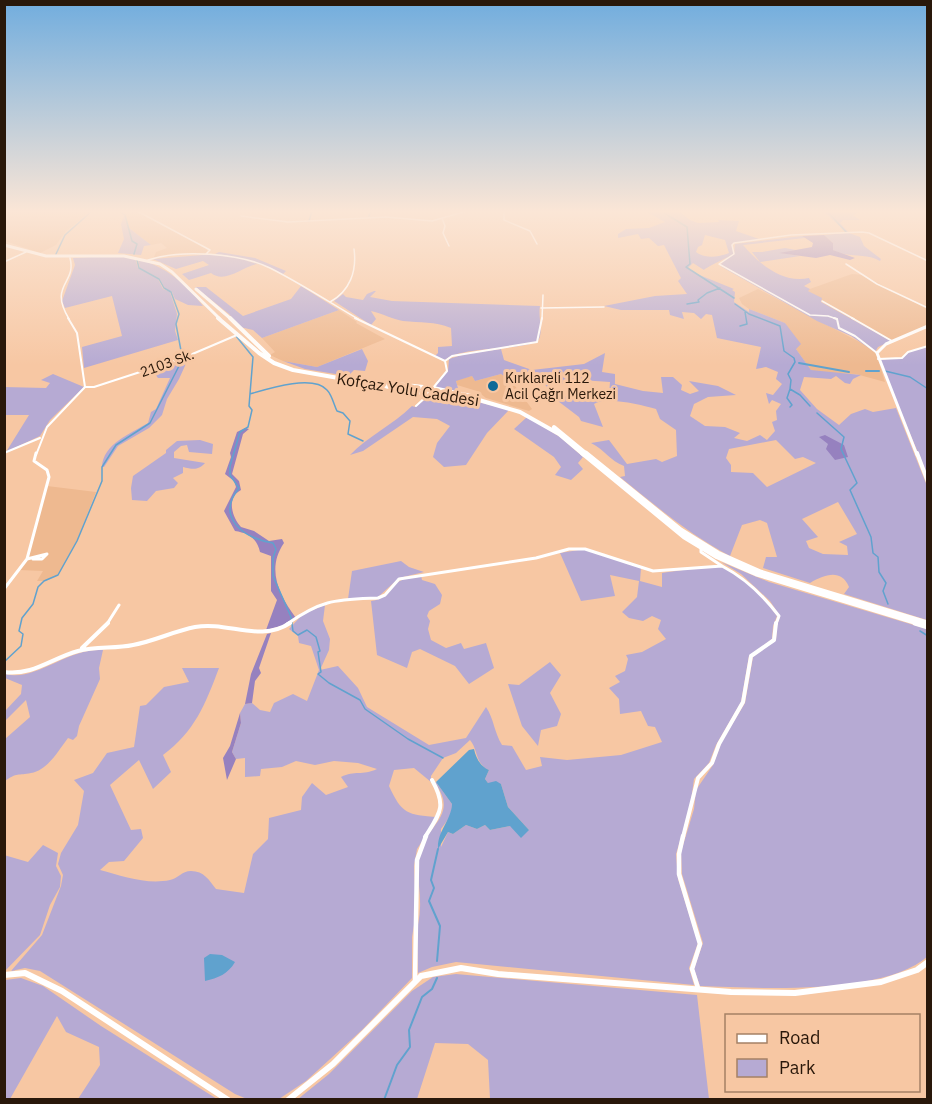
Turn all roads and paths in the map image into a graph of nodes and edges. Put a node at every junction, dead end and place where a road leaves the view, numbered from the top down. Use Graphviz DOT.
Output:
graph roads {
  1 [pos="71,263"];
  2 [pos="154,263"];
  3 [pos="156,263"];
  4 [pos="251,263"];
  5 [pos="355,263"];
  6 [pos="721,263"];
  7 [pos="846,264"];
  8 [pos="543,295"];
  9 [pos="330,302"];
  10 [pos="822,302"];
  11 [pos="604,307"];
  12 [pos="541,308"];
  13 [pos="927,308"];
  14 [pos="225,313"];
  15 [pos="216,316"];
  16 [pos="927,326"];
  17 [pos="238,334"];
  18 [pos="892,341"];
  19 [pos="927,346"];
  20 [pos="877,353"];
  21 [pos="878,359"];
  22 [pos="445,361"];
  23 [pos="85,387"];
  24 [pos="434,388"];
  25 [pos="430,394"];
  26 [pos="416,406"];
  27 [pos="41,437"];
  28 [pos="4,453"];
  29 [pos="927,482"];
  30 [pos="701,548"];
  31 [pos="27,559"];
  32 [pos="33,559"];
  33 [pos="722,566"];
  34 [pos="4,590"];
  35 [pos="119,605"];
  36 [pos="900,616"];
  37 [pos="927,622"];
  38 [pos="927,627"];
  39 [pos="4,634"];
  40 [pos="4,646"];
  41 [pos="78,651"];
  42 [pos="4,672"];
  43 [pos="432,780"];
  44 [pos="927,962"];
  45 [pos="4,975"];
  46 [pos="415,982"];
  47 [pos="698,990"];
  48 [pos="228,1100"];
  49 [pos="288,1100"];
  1 -- 23 [label="street"];
  2 -- 15 [label="main road, Kofçaz Yolu Caddesi"];
  3 -- 14 [label="main road, Kofçaz Yolu Caddesi"];
  4 -- 9 [label="street"];
  5 -- 9 [label="street"];
  6 -- 20 [label="street"];
  7 -- 13 [label="street"];
  8 -- 12 [label="street"];
  9 -- 22 [label="street"];
  10 -- 18 [label="street"];
  11 -- 12 [label="street"];
  12 -- 22 [label="street"];
  14 -- 15 [label="main road"];
  14 -- 24 [label="main road, Kofçaz Yolu Caddesi"];
  15 -- 17 [label="main road, Kofçaz Yolu Caddesi"];
  16 -- 18 [label="street"];
  17 -- 23 [label="street, 2103 Sk."];
  17 -- 25 [label="main road, Kofçaz Yolu Caddesi"];
  18 -- 20 [label="street"];
  19 -- 21 [label="street"];
  20 -- 21 [label="street"];
  21 -- 29 [label="street"];
  22 -- 24 [label="street"];
  23 -- 27 [label="street"];
  24 -- 25 [label="main road"];
  24 -- 25 [label="main road"];
  24 -- 36 [label="main road, Kofçaz Yolu Caddesi"];
  25 -- 26 [label="street"];
  25 -- 30 [label="main road, Kofçaz Yolu Caddesi"];
  27 -- 28 [label="street"];
  27 -- 31 [label="street"];
  30 -- 33 [label="street"];
  30 -- 36 [label="main road, Kofçaz Yolu Caddesi"];
  31 -- 32 [label="street"];
  31 -- 34 [label="street"];
  33 -- 41 [label="street"];
  33 -- 47 [label="street"];
  35 -- 41 [label="street"];
  36 -- 37 [label="main road"];
  36 -- 38 [label="main road"];
  39 -- 40 [label="street"];
  41 -- 42 [label="street"];
  43 -- 46 [label="street"];
  44 -- 47 [label="street"];
  45 -- 48 [label="street"];
  46 -- 47 [label="street"];
  46 -- 49 [label="street"];
}
